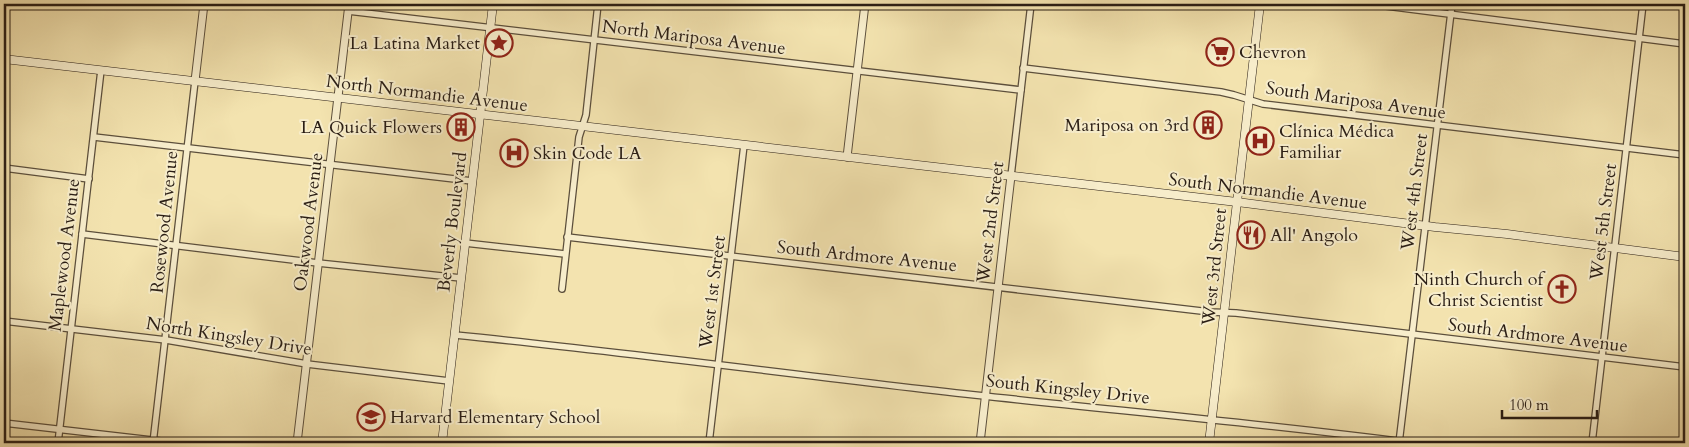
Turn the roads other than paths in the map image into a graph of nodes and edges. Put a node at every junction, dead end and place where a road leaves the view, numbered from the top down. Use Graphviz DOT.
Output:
graph roads {
  1 [pos="204,4"];
  2 [pos="493,4"];
  3 [pos="598,4"];
  4 [pos="865,4"];
  5 [pos="1026,4"];
  6 [pos="1031,4"];
  7 [pos="1260,4"];
  8 [pos="1370,4"];
  9 [pos="1452,4"];
  10 [pos="1643,4"];
  11 [pos="348,7"];
  12 [pos="1451,15"];
  13 [pos="490,28"];
  14 [pos="1639,38"];
  15 [pos="594,40"];
  16 [pos="1685,44"];
  17 [pos="4,59"];
  18 [pos="1023,68"];
  19 [pos="102,70"];
  20 [pos="857,71"];
  21 [pos="195,81"];
  22 [pos="1020,90"];
  23 [pos="338,97"];
  24 [pos="1249,100"];
  25 [pos="480,114"];
  26 [pos="582,126"];
  27 [pos="1438,126"];
  28 [pos="94,136"];
  29 [pos="744,145"];
  30 [pos="188,148"];
  31 [pos="1626,148"];
  32 [pos="1685,155"];
  33 [pos="846,157"];
  34 [pos="330,164"];
  35 [pos="4,168"];
  36 [pos="1011,176"];
  37 [pos="88,179"];
  38 [pos="472,181"];
  39 [pos="1237,202"];
  40 [pos="1425,226"];
  41 [pos="5,231"];
  42 [pos="82,234"];
  43 [pos="567,237"];
  44 [pos="4,240"];
  45 [pos="465,243"];
  46 [pos="177,245"];
  47 [pos="1615,249"];
  48 [pos="565,254"];
  49 [pos="732,256"];
  50 [pos="1685,257"];
  51 [pos="318,263"];
  52 [pos="461,278"];
  53 [pos="997,286"];
  54 [pos="562,289"];
  55 [pos="1224,313"];
  56 [pos="4,321"];
  57 [pos="71,328"];
  58 [pos="455,335"];
  59 [pos="1413,335"];
  60 [pos="166,340"];
  61 [pos="1602,358"];
  62 [pos="307,364"];
  63 [pos="718,365"];
  64 [pos="1685,367"];
  65 [pos="449,381"];
  66 [pos="985,396"];
  67 [pos="1212,420"];
  68 [pos="4,423"];
  69 [pos="59,430"];
  70 [pos="154,442"];
  71 [pos="1400,442"];
  72 [pos="58,443"];
  73 [pos="178,443"];
  74 [pos="298,443"];
  75 [pos="442,443"];
  76 [pos="709,443"];
  77 [pos="980,443"];
  78 [pos="1209,443"];
  79 [pos="1414,443"];
  80 [pos="1592,443"];
  1 -- 21 [label="street, Rosewood Avenue"];
  2 -- 13 [label="main road, Beverly Boulevard"];
  3 -- 15 [label="street"];
  4 -- 20 [label="street"];
  5 -- 6 [label="street"];
  6 -- 18 [label="street, West 2nd Street"];
  7 -- 24 [label="main road, West 3rd Street"];
  8 -- 12 [label="street"];
  9 -- 12 [label="street, West 4th Street"];
  10 -- 14 [label="street, West 5th Street"];
  11 -- 13 [label="street, North Mariposa Avenue"];
  11 -- 23 [label="street, Oakwood Avenue"];
  12 -- 14 [label="street"];
  12 -- 27 [label="street, West 4th Street"];
  13 -- 15 [label="street, North Mariposa Avenue"];
  13 -- 25 [label="main road, Beverly Boulevard"];
  14 -- 16 [label="street"];
  14 -- 31 [label="street, West 5th Street"];
  15 -- 20 [label="street, North Mariposa Avenue"];
  15 -- 26 [label="street"];
  17 -- 19 [label="main road, North Normandie Avenue"];
  18 -- 22 [label="street, West 2nd Street"];
  18 -- 24 [label="street, South Mariposa Avenue"];
  19 -- 21 [label="main road, North Normandie Avenue"];
  19 -- 28 [label="street, Maplewood Avenue"];
  20 -- 22 [label="street"];
  20 -- 33 [label="street"];
  21 -- 23 [label="main road, North Normandie Avenue"];
  21 -- 30 [label="street, Rosewood Avenue"];
  22 -- 36 [label="street, West 2nd Street"];
  23 -- 25 [label="main road, North Normandie Avenue"];
  23 -- 34 [label="street, Oakwood Avenue"];
  24 -- 27 [label="street, South Mariposa Avenue"];
  24 -- 39 [label="main road, West 3rd Street"];
  25 -- 26 [label="main road, North Normandie Avenue"];
  25 -- 38 [label="main road, Beverly Boulevard"];
  26 -- 29 [label="main road, North Normandie Avenue"];
  26 -- 43 [label="street"];
  27 -- 31 [label="street, South Mariposa Avenue"];
  27 -- 40 [label="street, West 4th Street"];
  28 -- 30 [label="street"];
  28 -- 37 [label="street, Maplewood Avenue"];
  29 -- 33 [label="main road, North Normandie Avenue"];
  29 -- 49 [label="street, West 1st Street"];
  30 -- 34 [label="street"];
  30 -- 46 [label="street, Rosewood Avenue"];
  31 -- 32 [label="street, South Mariposa Avenue"];
  31 -- 47 [label="street, West 5th Street"];
  33 -- 36 [label="main road, South Normandie Avenue"];
  34 -- 38 [label="street"];
  34 -- 51 [label="street, Oakwood Avenue"];
  35 -- 37 [label="street"];
  36 -- 39 [label="main road, South Normandie Avenue"];
  36 -- 53 [label="street, West 2nd Street"];
  37 -- 42 [label="street, Maplewood Avenue"];
  38 -- 45 [label="main road, Beverly Boulevard"];
  39 -- 40 [label="main road, South Normandie Avenue"];
  39 -- 55 [label="main road, West 3rd Street"];
  40 -- 47 [label="main road, South Normandie Avenue"];
  40 -- 59 [label="street, West 4th Street"];
  41 -- 44 [label="street"];
  42 -- 46 [label="street"];
  42 -- 57 [label="street, Maplewood Avenue"];
  43 -- 48 [label="street"];
  43 -- 49 [label="street, South Ardmore Avenue"];
  45 -- 48 [label="street"];
  45 -- 52 [label="main road, Beverly Boulevard"];
  46 -- 51 [label="street"];
  46 -- 60 [label="street, Rosewood Avenue"];
  47 -- 50 [label="main road, South Normandie Avenue"];
  47 -- 61 [label="street, West 5th Street"];
  48 -- 54 [label="street"];
  49 -- 53 [label="street, South Ardmore Avenue"];
  49 -- 63 [label="street, West 1st Street"];
  51 -- 52 [label="street"];
  51 -- 62 [label="street, Oakwood Avenue"];
  52 -- 58 [label="main road, Beverly Boulevard"];
  53 -- 55 [label="street, South Ardmore Avenue"];
  53 -- 66 [label="street, West 2nd Street"];
  55 -- 59 [label="street, South Ardmore Avenue"];
  55 -- 67 [label="main road, West 3rd Street"];
  56 -- 57 [label="street, North Kingsley Drive"];
  57 -- 60 [label="street, North Kingsley Drive"];
  57 -- 69 [label="street, Maplewood Avenue"];
  58 -- 63 [label="street"];
  58 -- 65 [label="main road, Beverly Boulevard"];
  59 -- 61 [label="street, South Ardmore Avenue"];
  59 -- 71 [label="street, West 4th Street"];
  60 -- 62 [label="street, North Kingsley Drive"];
  60 -- 70 [label="street, Rosewood Avenue"];
  61 -- 64 [label="street, South Ardmore Avenue"];
  61 -- 80 [label="street, West 5th Street"];
  62 -- 65 [label="street, North Kingsley Drive"];
  62 -- 74 [label="street, Oakwood Avenue"];
  63 -- 66 [label="street, South Kingsley Drive"];
  63 -- 76 [label="street, West 1st Street"];
  65 -- 75 [label="main road, Beverly Boulevard"];
  66 -- 67 [label="street, South Kingsley Drive"];
  66 -- 77 [label="street, West 2nd Street"];
  67 -- 71 [label="street, South Kingsley Drive"];
  67 -- 78 [label="main road, West 3rd Street"];
  68 -- 69 [label="street"];
  69 -- 70 [label="street"];
  69 -- 72 [label="street, Maplewood Avenue"];
  70 -- 73 [label="street"];
  71 -- 79 [label="street, South Kingsley Drive"];
}
